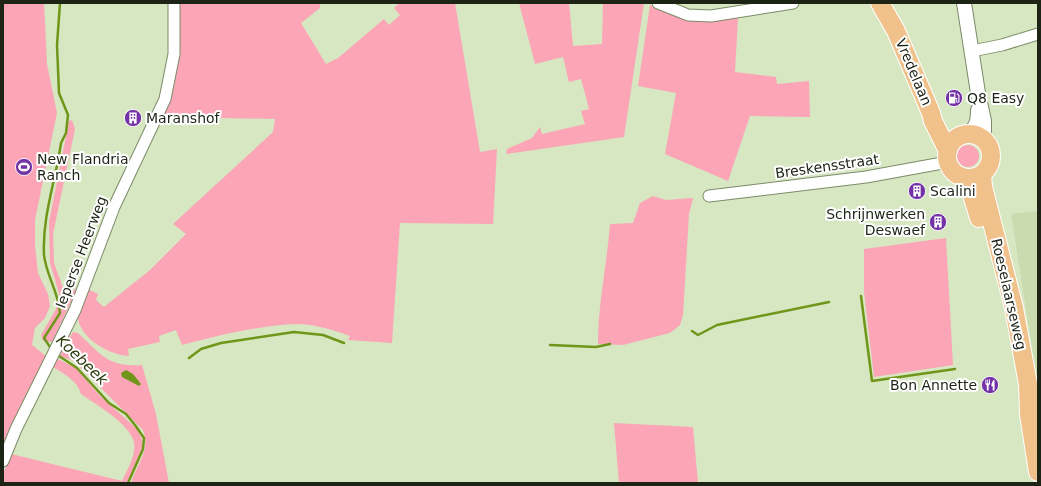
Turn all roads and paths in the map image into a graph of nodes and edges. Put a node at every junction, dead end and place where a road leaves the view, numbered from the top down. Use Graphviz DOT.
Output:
graph roads {
  1 [pos="174,3"];
  2 [pos="658,3"];
  3 [pos="793,3"];
  4 [pos="880,3"];
  5 [pos="887,3"];
  6 [pos="964,3"];
  7 [pos="896,31"];
  8 [pos="1038,34"];
  9 [pos="972,51"];
  10 [pos="931,113"];
  11 [pos="971,137"];
  12 [pos="948,157"];
  13 [pos="974,176"];
  14 [pos="709,196"];
  15 [pos="3,460"];
  16 [pos="1038,472"];
  1 -- 15 [label="street, Ieperse Heerweg"];
  2 -- 3 [label="street"];
  4 -- 7 [label="main road, Vredelaan"];
  5 -- 7 [label="main road, Vredelaan"];
  6 -- 9 [label="street"];
  7 -- 10 [label="main road, Vredelaan"];
  8 -- 9 [label="street"];
  9 -- 11 [label="street"];
  10 -- 11 [label="main road, Vredelaan"];
  10 -- 12 [label="main road, Vredelaan"];
  11 -- 12 [label="main road"];
  11 -- 13 [label="main road"];
  12 -- 13 [label="main road"];
  12 -- 14 [label="street, Breskensstraat"];
  13 -- 16 [label="main road, Roeselaarseweg"];
}
